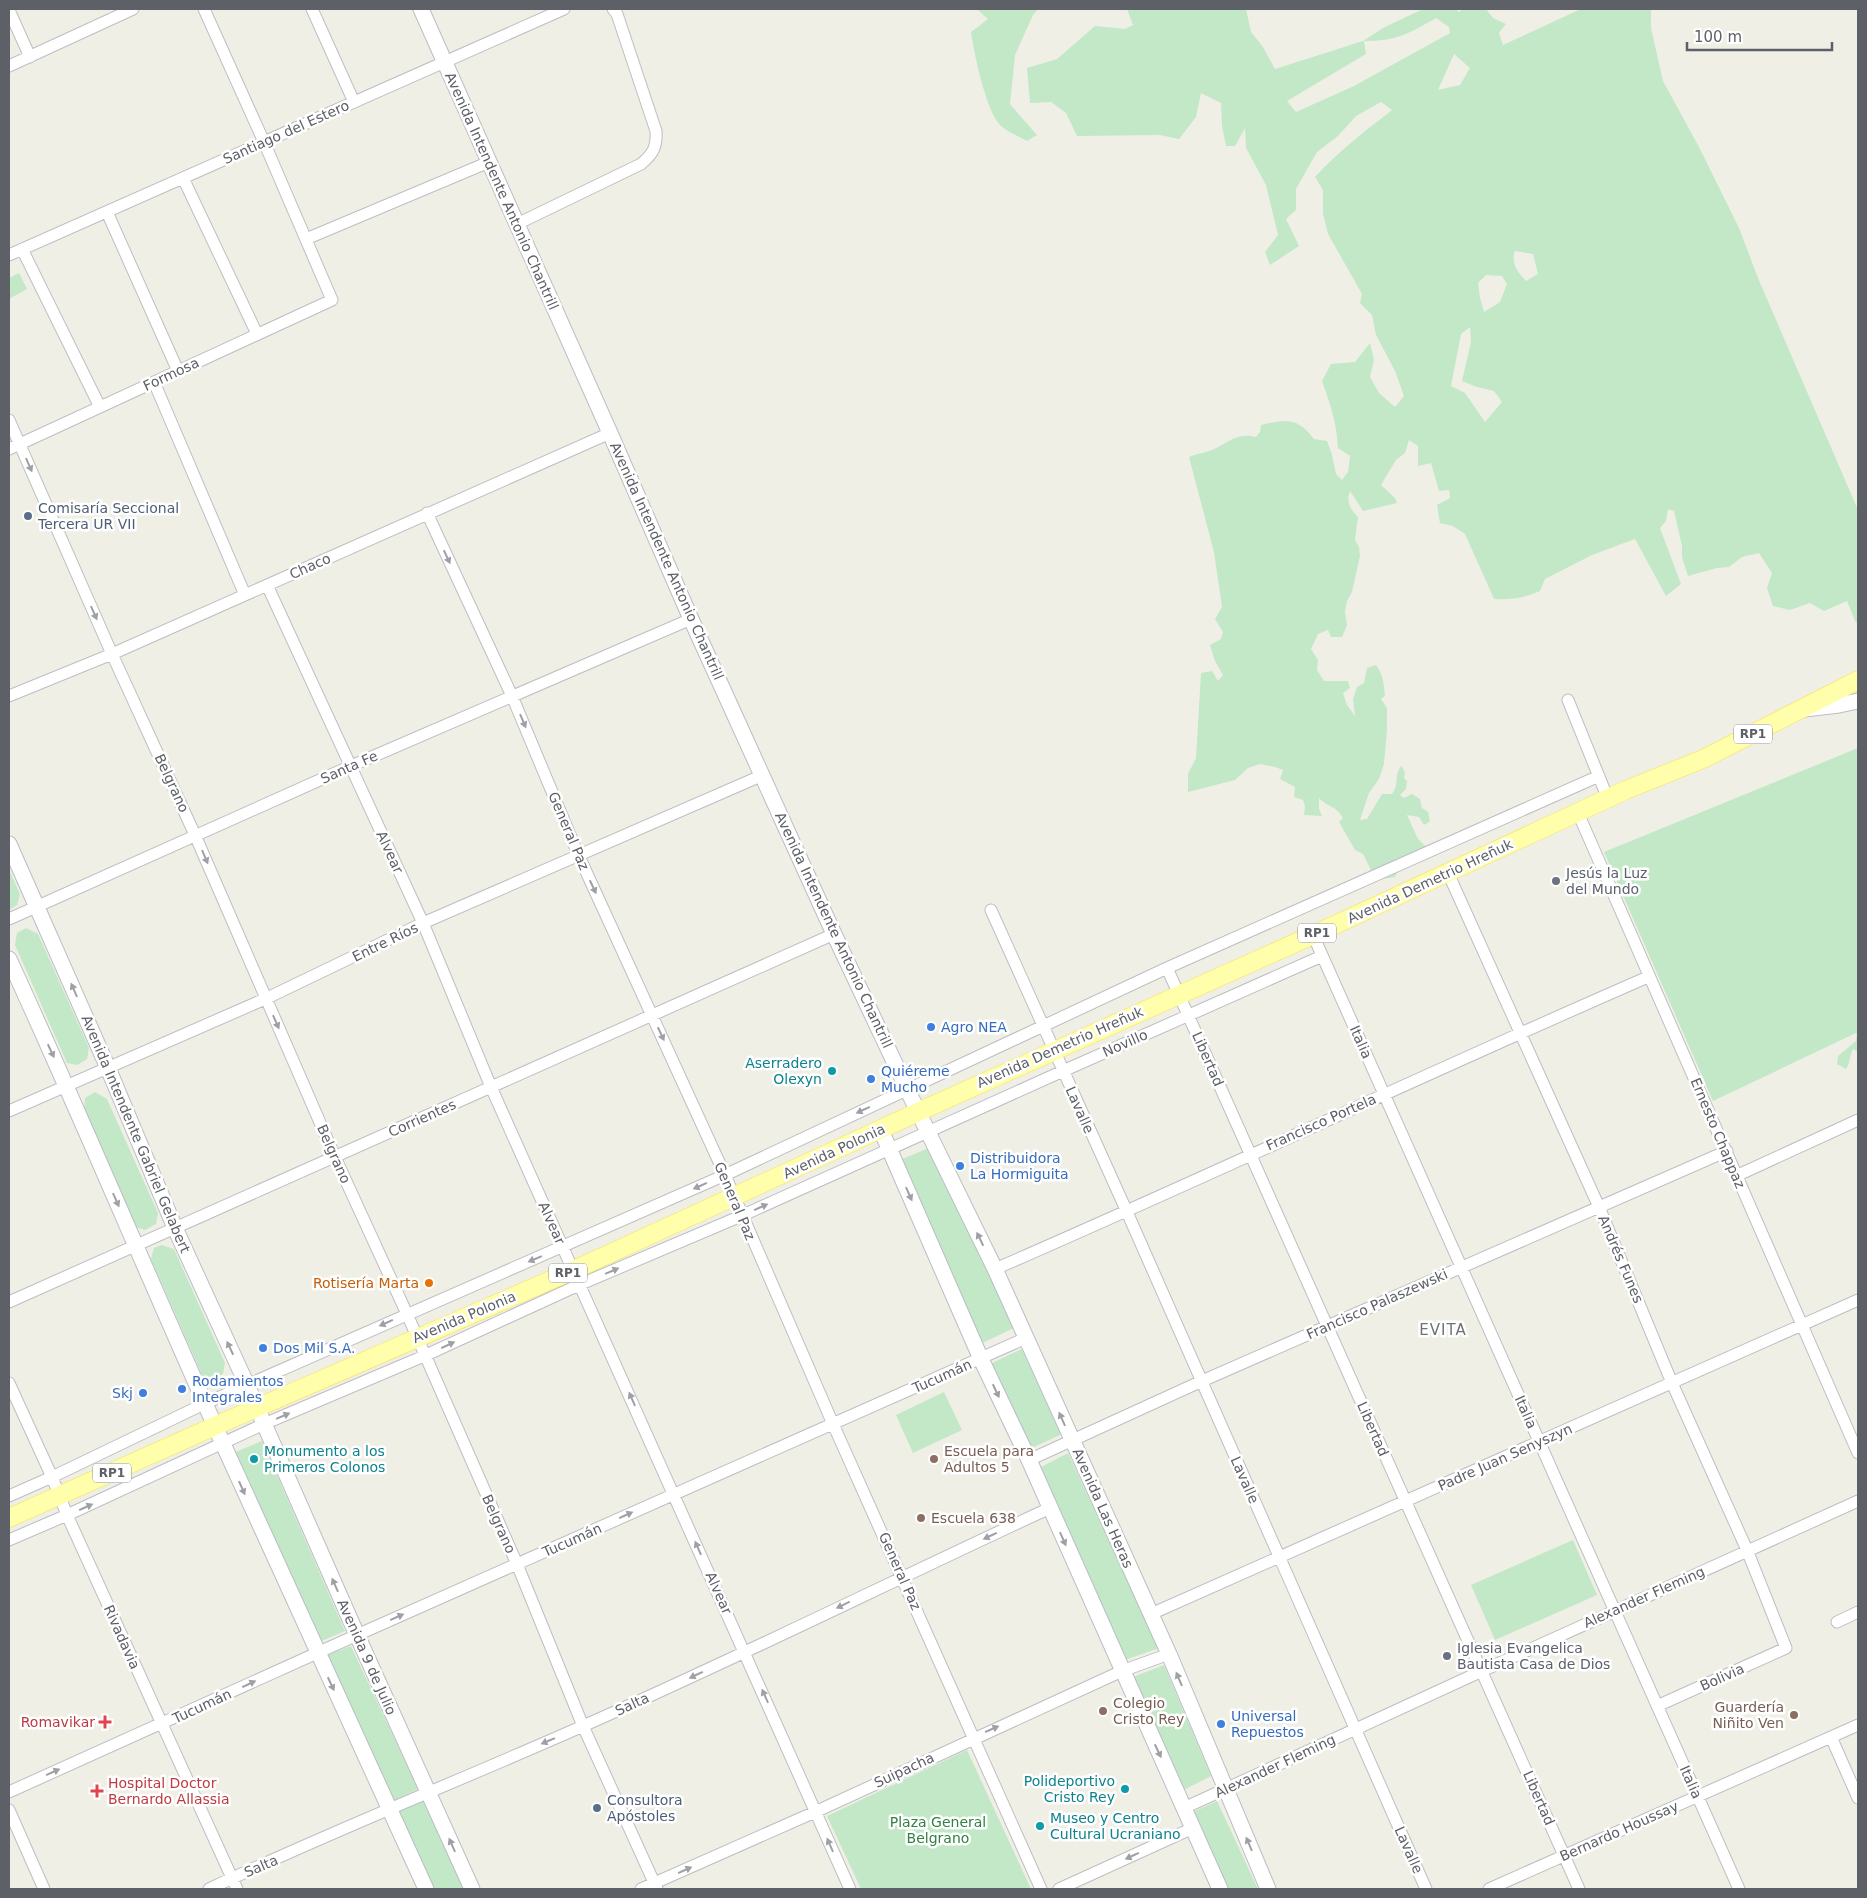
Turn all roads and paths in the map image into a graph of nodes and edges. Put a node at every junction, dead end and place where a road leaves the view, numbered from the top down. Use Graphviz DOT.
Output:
graph roads {
  1 [pos="133,9"];
  2 [pos="204,9"];
  3 [pos="312,9"];
  4 [pos="421,9"];
  5 [pos="564,9"];
  6 [pos="613,9"];
  7 [pos="9,10"];
  8 [pos="109,14"];
  9 [pos="30,57"];
  10 [pos="444,62"];
  11 [pos="9,66"];
  12 [pos="354,102"];
  13 [pos="264,142"];
  14 [pos="489,162"];
  15 [pos="183,178"];
  16 [pos="107,212"];
  17 [pos="517,224"];
  18 [pos="306,238"];
  19 [pos="22,249"];
  20 [pos="9,255"];
  21 [pos="257,334"];
  22 [pos="178,371"];
  23 [pos="154,382"];
  24 [pos="100,407"];
  25 [pos="9,420"];
  26 [pos="610,433"];
  27 [pos="14,446"];
  28 [pos="427,513"];
  29 [pos="267,585"];
  30 [pos="245,594"];
  31 [pos="691,619"];
  32 [pos="112,654"];
  33 [pos="1858,680"];
  34 [pos="9,696"];
  35 [pos="512,696"];
  36 [pos="1568,700"];
  37 [pos="1858,701"];
  38 [pos="1803,709"];
  39 [pos="351,766"];
  40 [pos="763,775"];
  41 [pos="1599,776"];
  42 [pos="1608,799"];
  43 [pos="1578,813"];
  44 [pos="195,835"];
  45 [pos="9,844"];
  46 [pos="578,854"];
  47 [pos="1448,873"];
  48 [pos="38,907"];
  49 [pos="991,910"];
  50 [pos="9,920"];
  51 [pos="423,923"];
  52 [pos="834,934"];
  53 [pos="1312,934"];
  54 [pos="1322,956"];
  55 [pos="9,959"];
  56 [pos="1167,968"];
  57 [pos="1648,977"];
  58 [pos="1178,994"];
  59 [pos="266,999"];
  60 [pos="652,1015"];
  61 [pos="1188,1016"];
  62 [pos="1044,1027"];
  63 [pos="1520,1033"];
  64 [pos="1054,1050"];
  65 [pos="108,1068"];
  66 [pos="1063,1071"];
  67 [pos="67,1085"];
  68 [pos="491,1087"];
  69 [pos="907,1089"];
  70 [pos="1384,1094"];
  71 [pos="9,1111"];
  72 [pos="918,1112"];
  73 [pos="1858,1120"];
  74 [pos="881,1130"];
  75 [pos="928,1132"];
  76 [pos="889,1150"];
  77 [pos="1727,1151"];
  78 [pos="1250,1154"];
  79 [pos="335,1157"];
  80 [pos="725,1175"];
  81 [pos="1736,1176"];
  82 [pos="734,1197"];
  83 [pos="1599,1207"];
  84 [pos="1126,1212"];
  85 [pos="741,1216"];
  86 [pos="175,1228"];
  87 [pos="136,1245"];
  88 [pos="562,1247"];
  89 [pos="1461,1268"];
  90 [pos="995,1269"];
  91 [pos="578,1277"];
  92 [pos="1858,1300"];
  93 [pos="9,1302"];
  94 [pos="407,1314"];
  95 [pos="1803,1325"];
  96 [pos="1328,1327"];
  97 [pos="417,1338"];
  98 [pos="1026,1338"];
  99 [pos="424,1356"];
  100 [pos="981,1359"];
  101 [pos="1202,1381"];
  102 [pos="9,1383"];
  103 [pos="1672,1383"];
  104 [pos="247,1385"];
  105 [pos="206,1403"];
  106 [pos="261,1416"];
  107 [pos="833,1424"];
  108 [pos="215,1426"];
  109 [pos="1072,1441"];
  110 [pos="1539,1442"];
  111 [pos="222,1443"];
  112 [pos="1858,1452"];
  113 [pos="1029,1460"];
  114 [pos="52,1477"];
  115 [pos="674,1494"];
  116 [pos="9,1496"];
  117 [pos="60,1497"];
  118 [pos="1406,1501"];
  119 [pos="1858,1501"];
  120 [pos="1050,1508"];
  121 [pos="67,1515"];
  122 [pos="9,1518"];
  123 [pos="9,1540"];
  124 [pos="1747,1550"];
  125 [pos="1279,1557"];
  126 [pos="517,1564"];
  127 [pos="902,1576"];
  128 [pos="1614,1610"];
  129 [pos="1858,1612"];
  130 [pos="1151,1614"];
  131 [pos="1837,1622"];
  132 [pos="357,1635"];
  133 [pos="1786,1648"];
  134 [pos="746,1652"];
  135 [pos="317,1653"];
  136 [pos="1169,1654"];
  137 [pos="1122,1671"];
  138 [pos="1482,1671"];
  139 [pos="1657,1706"];
  140 [pos="161,1724"];
  141 [pos="1858,1724"];
  142 [pos="583,1726"];
  143 [pos="1355,1729"];
  144 [pos="1832,1737"];
  145 [pos="974,1738"];
  146 [pos="1225,1788"];
  147 [pos="9,1792"];
  148 [pos="428,1792"];
  149 [pos="1697,1796"];
  150 [pos="1858,1798"];
  151 [pos="1184,1808"];
  152 [pos="9,1810"];
  153 [pos="390,1810"];
  154 [pos="815,1812"];
  155 [pos="1192,1828"];
  156 [pos="1564,1856"];
  157 [pos="234,1884"];
  158 [pos="656,1886"];
  159 [pos="44,1889"];
  160 [pos="209,1889"];
  161 [pos="426,1889"];
  162 [pos="472,1889"];
  163 [pos="641,1889"];
  164 [pos="850,1889"];
  165 [pos="1041,1889"];
  166 [pos="1059,1889"];
  167 [pos="1220,1889"];
  168 [pos="1268,1889"];
  169 [pos="1426,1889"];
  170 [pos="1489,1889"];
  171 [pos="1580,1889"];
  172 [pos="1739,1889"];
  1 -- 8 [label="street"];
  2 -- 13 [label="street"];
  3 -- 12 [label="street"];
  4 -- 10 [label="main road, Avenida Intendente Antonio Chantrill"];
  5 -- 10 [label="street, Santiago del Estero"];
  6 -- 17 [label="street"];
  7 -- 9 [label="street"];
  8 -- 9 [label="street"];
  9 -- 11 [label="street"];
  10 -- 12 [label="street, Santiago del Estero"];
  10 -- 14 [label="main road, Avenida Intendente Antonio Chantrill"];
  12 -- 13 [label="street, Santiago del Estero"];
  13 -- 15 [label="street, Santiago del Estero"];
  13 -- 18 [label="street"];
  14 -- 17 [label="main road, Avenida Intendente Antonio Chantrill"];
  14 -- 18 [label="street"];
  15 -- 16 [label="street, Santiago del Estero"];
  15 -- 21 [label="street"];
  16 -- 19 [label="street, Santiago del Estero"];
  16 -- 22 [label="street"];
  17 -- 26 [label="main road, Avenida Intendente Antonio Chantrill"];
  18 -- 21 [label="street, Formosa"];
  19 -- 20 [label="street, Santiago del Estero"];
  19 -- 24 [label="street"];
  21 -- 22 [label="street, Formosa"];
  22 -- 23 [label="street, Formosa"];
  23 -- 24 [label="street, Formosa"];
  23 -- 30 [label="street"];
  24 -- 27 [label="street, Formosa"];
  25 -- 27 [label="street, Belgrano"];
  26 -- 28 [label="street, Chaco"];
  26 -- 31 [label="main road, Avenida Intendente Antonio Chantrill"];
  27 -- 32 [label="street, Belgrano, one-way"];
  28 -- 29 [label="street, Chaco"];
  28 -- 35 [label="street, General Paz, one-way"];
  29 -- 30 [label="street, Chaco"];
  29 -- 39 [label="street, Alvear"];
  30 -- 32 [label="street, Chaco"];
  31 -- 35 [label="street, Santa Fe"];
  31 -- 40 [label="main road, Avenida Intendente Antonio Chantrill"];
  32 -- 34 [label="street, Chaco"];
  32 -- 44 [label="street, Belgrano"];
  33 -- 38 [label="main road, Avenida Demetrio Hreñuk"];
  35 -- 39 [label="street, Santa Fe"];
  35 -- 46 [label="street, General Paz, one-way"];
  36 -- 41 [label="street"];
  37 -- 38 [label="main road, RP1"];
  38 -- 42 [label="main road, Avenida Demetrio Hreñuk / RP1"];
  39 -- 44 [label="street, Santa Fe"];
  39 -- 51 [label="street, Alvear"];
  40 -- 46 [label="street, Entre Ríos"];
  40 -- 52 [label="main road, Avenida Intendente Antonio Chantrill"];
  41 -- 42 [label="street"];
  41 -- 56 [label="street, Avenida Demetrio Hreñuk"];
  42 -- 43 [label="main road, Avenida Demetrio Hreñuk / RP1"];
  43 -- 47 [label="main road, Avenida Demetrio Hreñuk / RP1"];
  43 -- 57 [label="street, Ernesto Chappaz"];
  44 -- 48 [label="street, Santa Fe"];
  44 -- 59 [label="street, Belgrano, one-way"];
  45 -- 48 [label="main road, Avenida Intendente Gabriel Gelabert"];
  46 -- 51 [label="street, Entre Ríos"];
  46 -- 60 [label="street, General Paz, one-way"];
  47 -- 53 [label="main road, Avenida Demetrio Hreñuk / RP1"];
  47 -- 63 [label="street, Andrés Funes"];
  48 -- 50 [label="street, Santa Fe"];
  65 -- 48 [label="main road, Avenida Intendente Gabriel Gelabert, one-way"];
  49 -- 62 [label="street, Lavalle"];
  51 -- 59 [label="street, Entre Ríos"];
  51 -- 68 [label="street, Alvear"];
  52 -- 60 [label="street, Corrientes"];
  52 -- 69 [label="main road, Avenida Intendente Antonio Chantrill"];
  53 -- 54 [label="street, Italia"];
  53 -- 58 [label="main road, Avenida Demetrio Hreñuk / RP1"];
  54 -- 61 [label="street, Novillo"];
  54 -- 70 [label="street, Italia"];
  55 -- 67 [label="main road, one-way"];
  56 -- 58 [label="street, Libertad"];
  56 -- 62 [label="street, Avenida Demetrio Hreñuk"];
  57 -- 63 [label="street, Francisco Portela"];
  57 -- 77 [label="street, Ernesto Chappaz"];
  58 -- 61 [label="street, Libertad"];
  58 -- 64 [label="main road, Avenida Demetrio Hreñuk / RP1"];
  59 -- 65 [label="street, Entre Ríos"];
  59 -- 79 [label="street, Belgrano, one-way"];
  60 -- 68 [label="street, Corrientes"];
  60 -- 80 [label="street, General Paz, one-way"];
  61 -- 66 [label="street, Novillo"];
  61 -- 78 [label="street, Libertad"];
  62 -- 64 [label="street, Lavalle"];
  62 -- 69 [label="street, Avenida Demetrio Hreñuk"];
  63 -- 70 [label="street, Francisco Portela"];
  63 -- 83 [label="street, Andrés Funes"];
  64 -- 66 [label="street, Lavalle"];
  64 -- 72 [label="main road, Avenida Demetrio Hreñuk / RP1"];
  65 -- 67 [label="street, Entre Ríos"];
  65 -- 86 [label="main road, Avenida Intendente Gabriel Gelabert"];
  66 -- 75 [label="street, Novillo"];
  66 -- 84 [label="street, Lavalle"];
  67 -- 71 [label="street, Entre Ríos"];
  67 -- 87 [label="main road, one-way"];
  68 -- 79 [label="street, Corrientes"];
  68 -- 88 [label="street, Alvear"];
  69 -- 72 [label="main road, Avenida Intendente Antonio Chantrill"];
  69 -- 80 [label="street, Avenida Demetrio Hreñuk, one-way"];
  70 -- 78 [label="street, Francisco Portela"];
  70 -- 89 [label="street, Italia"];
  72 -- 74 [label="main road, Avenida Polonia / RP1"];
  72 -- 75 [label="main road, Avenida Intendente Antonio Chantrill"];
  73 -- 81 [label="street"];
  74 -- 76 [label="main road"];
  74 -- 82 [label="main road, Avenida Polonia / RP1"];
  75 -- 76 [label="street, Avenida Polonia"];
  90 -- 75 [label="main road, Avenida Las Heras, one-way"];
  85 -- 76 [label="street, Avenida Polonia, one-way"];
  76 -- 100 [label="main road, one-way"];
  77 -- 81 [label="street, Ernesto Chappaz"];
  77 -- 83 [label="street, Francisco Palaszewski"];
  78 -- 84 [label="street, Francisco Portela"];
  78 -- 96 [label="street, Libertad"];
  79 -- 86 [label="street, Corrientes"];
  79 -- 94 [label="street, Belgrano"];
  80 -- 82 [label="street, General Paz"];
  80 -- 88 [label="street, Avenida Demetrio Hreñuk, one-way"];
  81 -- 95 [label="street, Ernesto Chappaz"];
  82 -- 85 [label="street, General Paz"];
  82 -- 91 [label="main road, Avenida Polonia / RP1"];
  83 -- 89 [label="street, Francisco Palaszewski"];
  83 -- 103 [label="street, Andrés Funes"];
  84 -- 90 [label="street, Francisco Portela"];
  84 -- 101 [label="street, Lavalle"];
  91 -- 85 [label="street, Avenida Polonia, one-way"];
  85 -- 107 [label="street, General Paz"];
  86 -- 87 [label="street, Corrientes"];
  104 -- 86 [label="main road, Avenida Intendente Gabriel Gelabert, one-way"];
  87 -- 93 [label="street, Corrientes"];
  87 -- 105 [label="main road"];
  88 -- 91 [label="street, Alvear"];
  88 -- 94 [label="street, Avenida Demetrio Hreñuk, one-way"];
  89 -- 96 [label="street, Francisco Palaszewski"];
  89 -- 110 [label="street, Italia"];
  90 -- 98 [label="main road, Avenida Las Heras"];
  91 -- 97 [label="main road, Avenida Polonia / RP1"];
  99 -- 91 [label="street, Avenida Polonia, one-way"];
  115 -- 91 [label="street, Alvear, one-way"];
  92 -- 95 [label="street, Padre Juan Senyszyn"];
  94 -- 97 [label="street, Belgrano"];
  94 -- 104 [label="street, Avenida Demetrio Hreñuk, one-way"];
  95 -- 103 [label="street, Padre Juan Senyszyn"];
  95 -- 112 [label="street, Ernesto Chappaz"];
  96 -- 101 [label="street, Francisco Palaszewski"];
  96 -- 118 [label="street, Libertad"];
  97 -- 99 [label="street, Belgrano"];
  97 -- 106 [label="main road, Avenida Polonia / RP1"];
  98 -- 100 [label="street, Tucumán"];
  109 -- 98 [label="main road, Avenida Las Heras, one-way"];
  106 -- 99 [label="street, Avenida Polonia, one-way"];
  99 -- 126 [label="street, Belgrano"];
  100 -- 107 [label="street, Tucumán"];
  100 -- 113 [label="main road, one-way"];
  101 -- 109 [label="street, Francisco Palaszewski"];
  101 -- 125 [label="street, Lavalle"];
  102 -- 114 [label="street, Rivadavia"];
  103 -- 110 [label="street, Padre Juan Senyszyn"];
  103 -- 124 [label="street, Andrés Funes"];
  104 -- 105 [label="street, Avenida Demetrio Hreñuk"];
  104 -- 106 [label="main road, Avenida Intendente Gabriel Gelabert"];
  105 -- 108 [label="main road"];
  105 -- 114 [label="street, Avenida Demetrio Hreñuk"];
  106 -- 108 [label="main road, Avenida Polonia / RP1"];
  106 -- 111 [label="street, Avenida Polonia"];
  132 -- 106 [label="main road, Avenida 9 de Julio, one-way"];
  107 -- 115 [label="street, Tucumán"];
  107 -- 127 [label="street, General Paz"];
  108 -- 111 [label="main road"];
  108 -- 117 [label="main road, Avenida Polonia / RP1"];
  109 -- 113 [label="street, Francisco Palaszewski"];
  109 -- 130 [label="main road, Avenida Las Heras"];
  110 -- 118 [label="street, Padre Juan Senyszyn"];
  110 -- 128 [label="street, Italia"];
  121 -- 111 [label="street, Avenida Polonia, one-way"];
  111 -- 135 [label="main road, one-way"];
  113 -- 120 [label="main road"];
  114 -- 116 [label="street, Avenida Demetrio Hreñuk"];
  114 -- 117 [label="street, Rivadavia"];
  126 -- 115 [label="street, Tucumán, one-way"];
  134 -- 115 [label="street, Alvear, one-way"];
  117 -- 121 [label="street, Rivadavia"];
  117 -- 122 [label="main road, Avenida Polonia / RP1"];
  118 -- 125 [label="street, Padre Juan Senyszyn"];
  118 -- 138 [label="street, Libertad"];
  119 -- 124 [label="street, Alexander Fleming"];
  120 -- 127 [label="street, Salta, one-way"];
  120 -- 137 [label="main road, one-way"];
  121 -- 123 [label="street, Avenida Polonia"];
  121 -- 140 [label="street, Rivadavia"];
  124 -- 128 [label="street, Alexander Fleming"];
  124 -- 133 [label="street, Andrés Funes"];
  125 -- 130 [label="street, Padre Juan Senyszyn"];
  125 -- 143 [label="street, Lavalle"];
  132 -- 126 [label="street, Tucumán, one-way"];
  126 -- 142 [label="street, Belgrano"];
  127 -- 134 [label="street, Salta, one-way"];
  127 -- 145 [label="street, General Paz"];
  128 -- 138 [label="street, Alexander Fleming"];
  128 -- 139 [label="street, Italia"];
  129 -- 131 [label="street"];
  130 -- 136 [label="main road, Avenida Las Heras"];
  132 -- 135 [label="street, Tucumán"];
  132 -- 148 [label="main road, Avenida 9 de Julio"];
  133 -- 139 [label="street, Bolivia"];
  134 -- 142 [label="street, Salta, one-way"];
  154 -- 134 [label="street, Alvear, one-way"];
  140 -- 135 [label="street, Tucumán, one-way"];
  135 -- 153 [label="main road, one-way"];
  136 -- 137 [label="street, Suipacha"];
  146 -- 136 [label="main road, Avenida Las Heras, one-way"];
  145 -- 137 [label="street, Suipacha, one-way"];
  137 -- 151 [label="main road, one-way"];
  138 -- 143 [label="street, Alexander Fleming"];
  138 -- 156 [label="street, Libertad"];
  139 -- 149 [label="street, Italia"];
  147 -- 140 [label="street, Tucumán, one-way"];
  140 -- 157 [label="street, Rivadavia"];
  141 -- 144 [label="street, Bernardo Houssay"];
  142 -- 148 [label="street, Salta, one-way"];
  142 -- 158 [label="street, Belgrano"];
  143 -- 146 [label="street, Alexander Fleming"];
  143 -- 169 [label="street, Lavalle"];
  144 -- 149 [label="street, Bernardo Houssay"];
  144 -- 150 [label="street"];
  145 -- 154 [label="street, Suipacha"];
  145 -- 165 [label="street, General Paz"];
  146 -- 151 [label="street, Alexander Fleming"];
  168 -- 146 [label="main road, Avenida Las Heras, one-way"];
  148 -- 153 [label="street, Salta"];
  162 -- 148 [label="main road, Avenida 9 de Julio, one-way"];
  149 -- 156 [label="street, Bernardo Houssay"];
  149 -- 172 [label="street, Italia"];
  151 -- 155 [label="main road"];
  152 -- 159 [label="street"];
  153 -- 157 [label="street, Salta"];
  153 -- 161 [label="main road"];
  158 -- 154 [label="street, Suipacha, one-way"];
  164 -- 154 [label="street, Alvear, one-way"];
  155 -- 166 [label="street, one-way"];
  155 -- 167 [label="main road"];
  156 -- 170 [label="street, Bernardo Houssay"];
  156 -- 171 [label="street, Libertad"];
  157 -- 160 [label="street, Salta"];
  158 -- 163 [label="street, Suipacha"];
}
